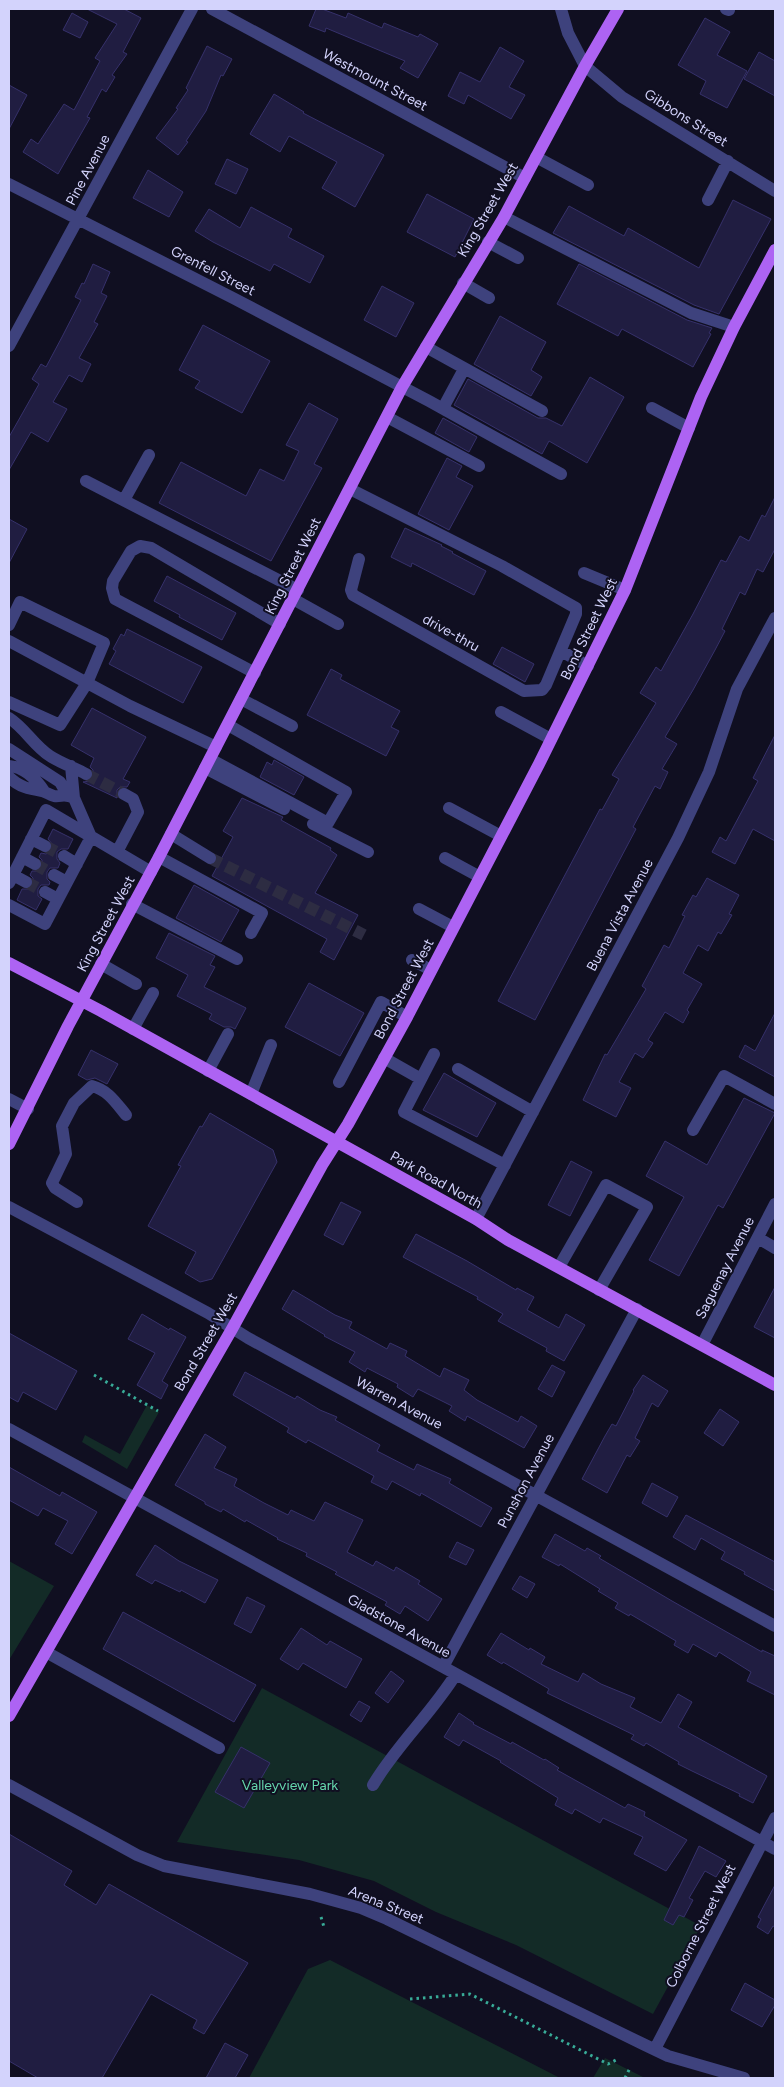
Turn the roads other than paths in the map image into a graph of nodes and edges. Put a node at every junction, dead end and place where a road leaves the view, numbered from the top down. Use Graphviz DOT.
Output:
graph roads {
  1 [pos="192,9"];
  2 [pos="212,9"];
  3 [pos="561,9"];
  4 [pos="618,9"];
  5 [pos="584,66"];
  6 [pos="536,157"];
  7 [pos="728,162"];
  8 [pos="525,178"];
  9 [pos="9,184"];
  10 [pos="588,185"];
  11 [pos="775,191"];
  12 [pos="708,200"];
  13 [pos="504,217"];
  14 [pos="78,220"];
  15 [pos="488,242"];
  16 [pos="775,250"];
  17 [pos="518,258"];
  18 [pos="463,283"];
  19 [pos="489,298"];
  20 [pos="734,327"];
  21 [pos="9,346"];
  22 [pos="426,347"];
  23 [pos="464,369"];
  24 [pos="402,387"];
  25 [pos="443,408"];
  26 [pos="652,408"];
  27 [pos="542,411"];
  28 [pos="385,421"];
  29 [pos="689,428"];
  30 [pos="432,450"];
  31 [pos="149,455"];
  32 [pos="479,466"];
  33 [pos="561,474"];
  34 [pos="86,481"];
  35 [pos="350,489"];
  36 [pos="124,500"];
  37 [pos="359,559"];
  38 [pos="584,574"];
  39 [pos="625,590"];
  40 [pos="295,594"];
  41 [pos="775,618"];
  42 [pos="280,624"];
  43 [pos="338,624"];
  44 [pos="9,625"];
  45 [pos="9,641"];
  46 [pos="558,657"];
  47 [pos="588,666"];
  48 [pos="255,673"];
  49 [pos="87,683"];
  50 [pos="241,699"];
  51 [pos="9,702"];
  52 [pos="501,712"];
  53 [pos="9,718"];
  54 [pos="228,725"];
  55 [pos="292,726"];
  56 [pos="551,739"];
  57 [pos="216,747"];
  58 [pos="9,749"];
  59 [pos="208,764"];
  60 [pos="9,766"];
  61 [pos="71,766"];
  62 [pos="86,774"];
  63 [pos="9,777"];
  64 [pos="44,791"];
  65 [pos="124,794"];
  66 [pos="70,796"];
  67 [pos="448,808"];
  68 [pos="171,834"];
  69 [pos="501,836"];
  70 [pos="91,837"];
  71 [pos="31,839"];
  72 [pos="44,846"];
  73 [pos="117,852"];
  74 [pos="368,852"];
  75 [pos="64,856"];
  76 [pos="22,857"];
  77 [pos="159,857"];
  78 [pos="210,858"];
  79 [pos="445,858"];
  80 [pos="35,864"];
  81 [pos="77,864"];
  82 [pos="151,872"];
  83 [pos="54,875"];
  84 [pos="480,876"];
  85 [pos="11,879"];
  86 [pos="26,882"];
  87 [pos="67,882"];
  88 [pos="45,892"];
  89 [pos="58,899"];
  90 [pos="132,904"];
  91 [pos="9,905"];
  92 [pos="419,909"];
  93 [pos="453,927"];
  94 [pos="251,933"];
  95 [pos="237,959"];
  96 [pos="412,960"];
  97 [pos="9,963"];
  98 [pos="101,964"];
  99 [pos="430,970"];
  100 [pos="136,984"];
  101 [pos="153,993"];
  102 [pos="81,1002"];
  103 [pos="407,1017"];
  104 [pos="133,1029"];
  105 [pos="228,1034"];
  106 [pos="271,1044"];
  107 [pos="434,1054"];
  108 [pos="384,1058"];
  109 [pos="458,1069"];
  110 [pos="208,1071"];
  111 [pos="421,1080"];
  112 [pos="339,1082"];
  113 [pos="251,1094"];
  114 [pos="9,1099"];
  115 [pos="775,1104"];
  116 [pos="28,1109"];
  117 [pos="532,1112"];
  118 [pos="126,1115"];
  119 [pos="693,1130"];
  120 [pos="336,1142"];
  121 [pos="9,1144"];
  122 [pos="505,1165"];
  123 [pos="77,1202"];
  124 [pos="775,1204"];
  125 [pos="9,1207"];
  126 [pos="476,1219"];
  127 [pos="758,1238"];
  128 [pos="775,1248"];
  129 [pos="559,1268"];
  130 [pos="599,1290"];
  131 [pos="637,1310"];
  132 [pos="232,1329"];
  133 [pos="702,1345"];
  134 [pos="775,1385"];
  135 [pos="9,1429"];
  136 [pos="536,1494"];
  137 [pos="135,1499"];
  138 [pos="775,1626"];
  139 [pos="46,1652"];
  140 [pos="442,1667"];
  141 [pos="456,1674"];
  142 [pos="9,1716"];
  143 [pos="219,1748"];
  144 [pos="9,1785"];
  145 [pos="373,1785"];
  146 [pos="775,1818"];
  147 [pos="762,1842"];
  148 [pos="775,1849"];
  149 [pos="655,2050"];
  150 [pos="744,2078"];
  1 -- 14 [label="street, Pine Avenue"];
  2 -- 8 [label="street, Westmount Street"];
  3 -- 5 [label="street"];
  4 -- 5 [label="main road, King Street West"];
  5 -- 6 [label="main road, King Street West"];
  5 -- 7 [label="street, Gibbons Street"];
  6 -- 8 [label="main road, King Street West"];
  6 -- 10 [label="street"];
  7 -- 11 [label="street, Gibbons Street"];
  7 -- 12 [label="street"];
  8 -- 13 [label="main road, King Street West"];
  9 -- 14 [label="street, Grenfell Street"];
  13 -- 15 [label="main road, King Street West"];
  13 -- 20 [label="street"];
  14 -- 21 [label="street, Pine Avenue"];
  14 -- 24 [label="street, Grenfell Street"];
  15 -- 17 [label="street"];
  15 -- 18 [label="main road, King Street West"];
  16 -- 20 [label="main road, Bond Street West"];
  18 -- 19 [label="street"];
  18 -- 22 [label="main road, King Street West"];
  20 -- 29 [label="main road, Bond Street West"];
  22 -- 23 [label="street"];
  22 -- 24 [label="main road, King Street West"];
  23 -- 25 [label="street"];
  23 -- 27 [label="street"];
  24 -- 25 [label="street, Grenfell Street"];
  24 -- 28 [label="main road, King Street West"];
  25 -- 33 [label="street, Grenfell Street"];
  26 -- 29 [label="street"];
  28 -- 30 [label="street"];
  28 -- 32 [label="street"];
  28 -- 35 [label="main road, King Street West"];
  29 -- 39 [label="main road, Bond Street West"];
  31 -- 36 [label="street"];
  34 -- 36 [label="street"];
  35 -- 40 [label="main road, King Street West"];
  35 -- 46 [label="street"];
  36 -- 40 [label="street"];
  37 -- 46 [label="street, drive-thru"];
  38 -- 39 [label="street"];
  39 -- 47 [label="main road, Bond Street West"];
  40 -- 42 [label="main road, King Street West"];
  40 -- 43 [label="street"];
  41 -- 117 [label="street, Buena Vista Avenue"];
  42 -- 48 [label="main road, King Street West"];
  42 -- 48 [label="street"];
  44 -- 49 [label="street"];
  45 -- 49 [label="street"];
  46 -- 47 [label="street"];
  47 -- 56 [label="main road, Bond Street West"];
  48 -- 50 [label="main road, King Street West"];
  49 -- 51 [label="street"];
  49 -- 57 [label="street"];
  50 -- 54 [label="main road, King Street West"];
  50 -- 55 [label="street"];
  52 -- 56 [label="street"];
  53 -- 61 [label="street"];
  54 -- 57 [label="main road, King Street West"];
  54 -- 59 [label="street"];
  56 -- 69 [label="main road, Bond Street West"];
  57 -- 59 [label="main road, King Street West"];
  58 -- 66 [label="street"];
  59 -- 68 [label="main road, King Street West"];
  59 -- 74 [label="street"];
  60 -- 64 [label="street"];
  61 -- 62 [label="street"];
  61 -- 66 [label="street"];
  63 -- 64 [label="street"];
  64 -- 66 [label="street"];
  65 -- 73 [label="street"];
  66 -- 70 [label="street"];
  67 -- 69 [label="street"];
  68 -- 77 [label="main road, King Street West"];
  68 -- 78 [label="street"];
  69 -- 84 [label="main road, Bond Street West"];
  70 -- 71 [label="street"];
  70 -- 73 [label="street"];
  70 -- 81 [label="street"];
  71 -- 72 [label="street"];
  71 -- 76 [label="street"];
  73 -- 82 [label="street"];
  75 -- 81 [label="street"];
  76 -- 80 [label="street"];
  76 -- 85 [label="street"];
  77 -- 82 [label="main road, King Street West"];
  77 -- 94 [label="street"];
  79 -- 84 [label="street"];
  81 -- 87 [label="street"];
  82 -- 90 [label="main road, King Street West"];
  83 -- 87 [label="street"];
  84 -- 93 [label="main road, Bond Street West"];
  85 -- 86 [label="street"];
  87 -- 89 [label="street"];
  88 -- 89 [label="street"];
  89 -- 91 [label="street"];
  90 -- 95 [label="street"];
  90 -- 98 [label="main road, King Street West"];
  92 -- 93 [label="street"];
  93 -- 99 [label="main road, Bond Street West"];
  96 -- 99 [label="street"];
  97 -- 102 [label="main road, Park Road North"];
  98 -- 100 [label="street"];
  98 -- 102 [label="main road, King Street West"];
  99 -- 103 [label="main road, Bond Street West"];
  101 -- 104 [label="street"];
  102 -- 104 [label="main road, Park Road North"];
  102 -- 116 [label="main road, King Street West"];
  103 -- 108 [label="main road, Bond Street West"];
  103 -- 112 [label="street"];
  104 -- 110 [label="main road, Park Road North"];
  105 -- 110 [label="street"];
  106 -- 113 [label="street"];
  107 -- 111 [label="street"];
  108 -- 111 [label="street"];
  108 -- 120 [label="main road, Bond Street West"];
  109 -- 117 [label="street"];
  110 -- 113 [label="main road, Park Road North"];
  111 -- 122 [label="street"];
  113 -- 120 [label="main road, Park Road North"];
  114 -- 116 [label="street"];
  115 -- 119 [label="street"];
  116 -- 121 [label="main road, King Street West"];
  117 -- 122 [label="street, Buena Vista Avenue"];
  118 -- 123 [label="street"];
  120 -- 126 [label="main road, Park Road North"];
  120 -- 132 [label="main road, Bond Street West"];
  122 -- 126 [label="street, Buena Vista Avenue"];
  124 -- 127 [label="street, Saguenay Avenue"];
  125 -- 132 [label="street, Warren Avenue"];
  126 -- 129 [label="main road, Park Road North"];
  127 -- 128 [label="street"];
  127 -- 133 [label="street, Saguenay Avenue"];
  129 -- 130 [label="main road, Park Road North"];
  129 -- 130 [label="street"];
  130 -- 131 [label="main road, Park Road North"];
  131 -- 133 [label="main road, Park Road North"];
  131 -- 136 [label="street, Punshon Avenue"];
  132 -- 136 [label="street, Warren Avenue"];
  132 -- 137 [label="main road, Bond Street West"];
  133 -- 134 [label="main road, Park Road North"];
  135 -- 137 [label="street, Gladstone Avenue"];
  136 -- 138 [label="street, Warren Avenue"];
  136 -- 140 [label="street, Punshon Avenue"];
  137 -- 139 [label="main road, Bond Street West"];
  137 -- 140 [label="street, Gladstone Avenue"];
  139 -- 142 [label="main road, Bond Street West"];
  139 -- 143 [label="street"];
  140 -- 141 [label="street, Gladstone Avenue"];
  141 -- 145 [label="street"];
  141 -- 147 [label="street, Gladstone Avenue"];
  144 -- 149 [label="street, Arena Street"];
  146 -- 147 [label="street, Colborne Street West"];
  147 -- 148 [label="street, Gladstone Avenue"];
  147 -- 149 [label="street, Colborne Street West"];
  149 -- 150 [label="street, Arena Street"];
}
